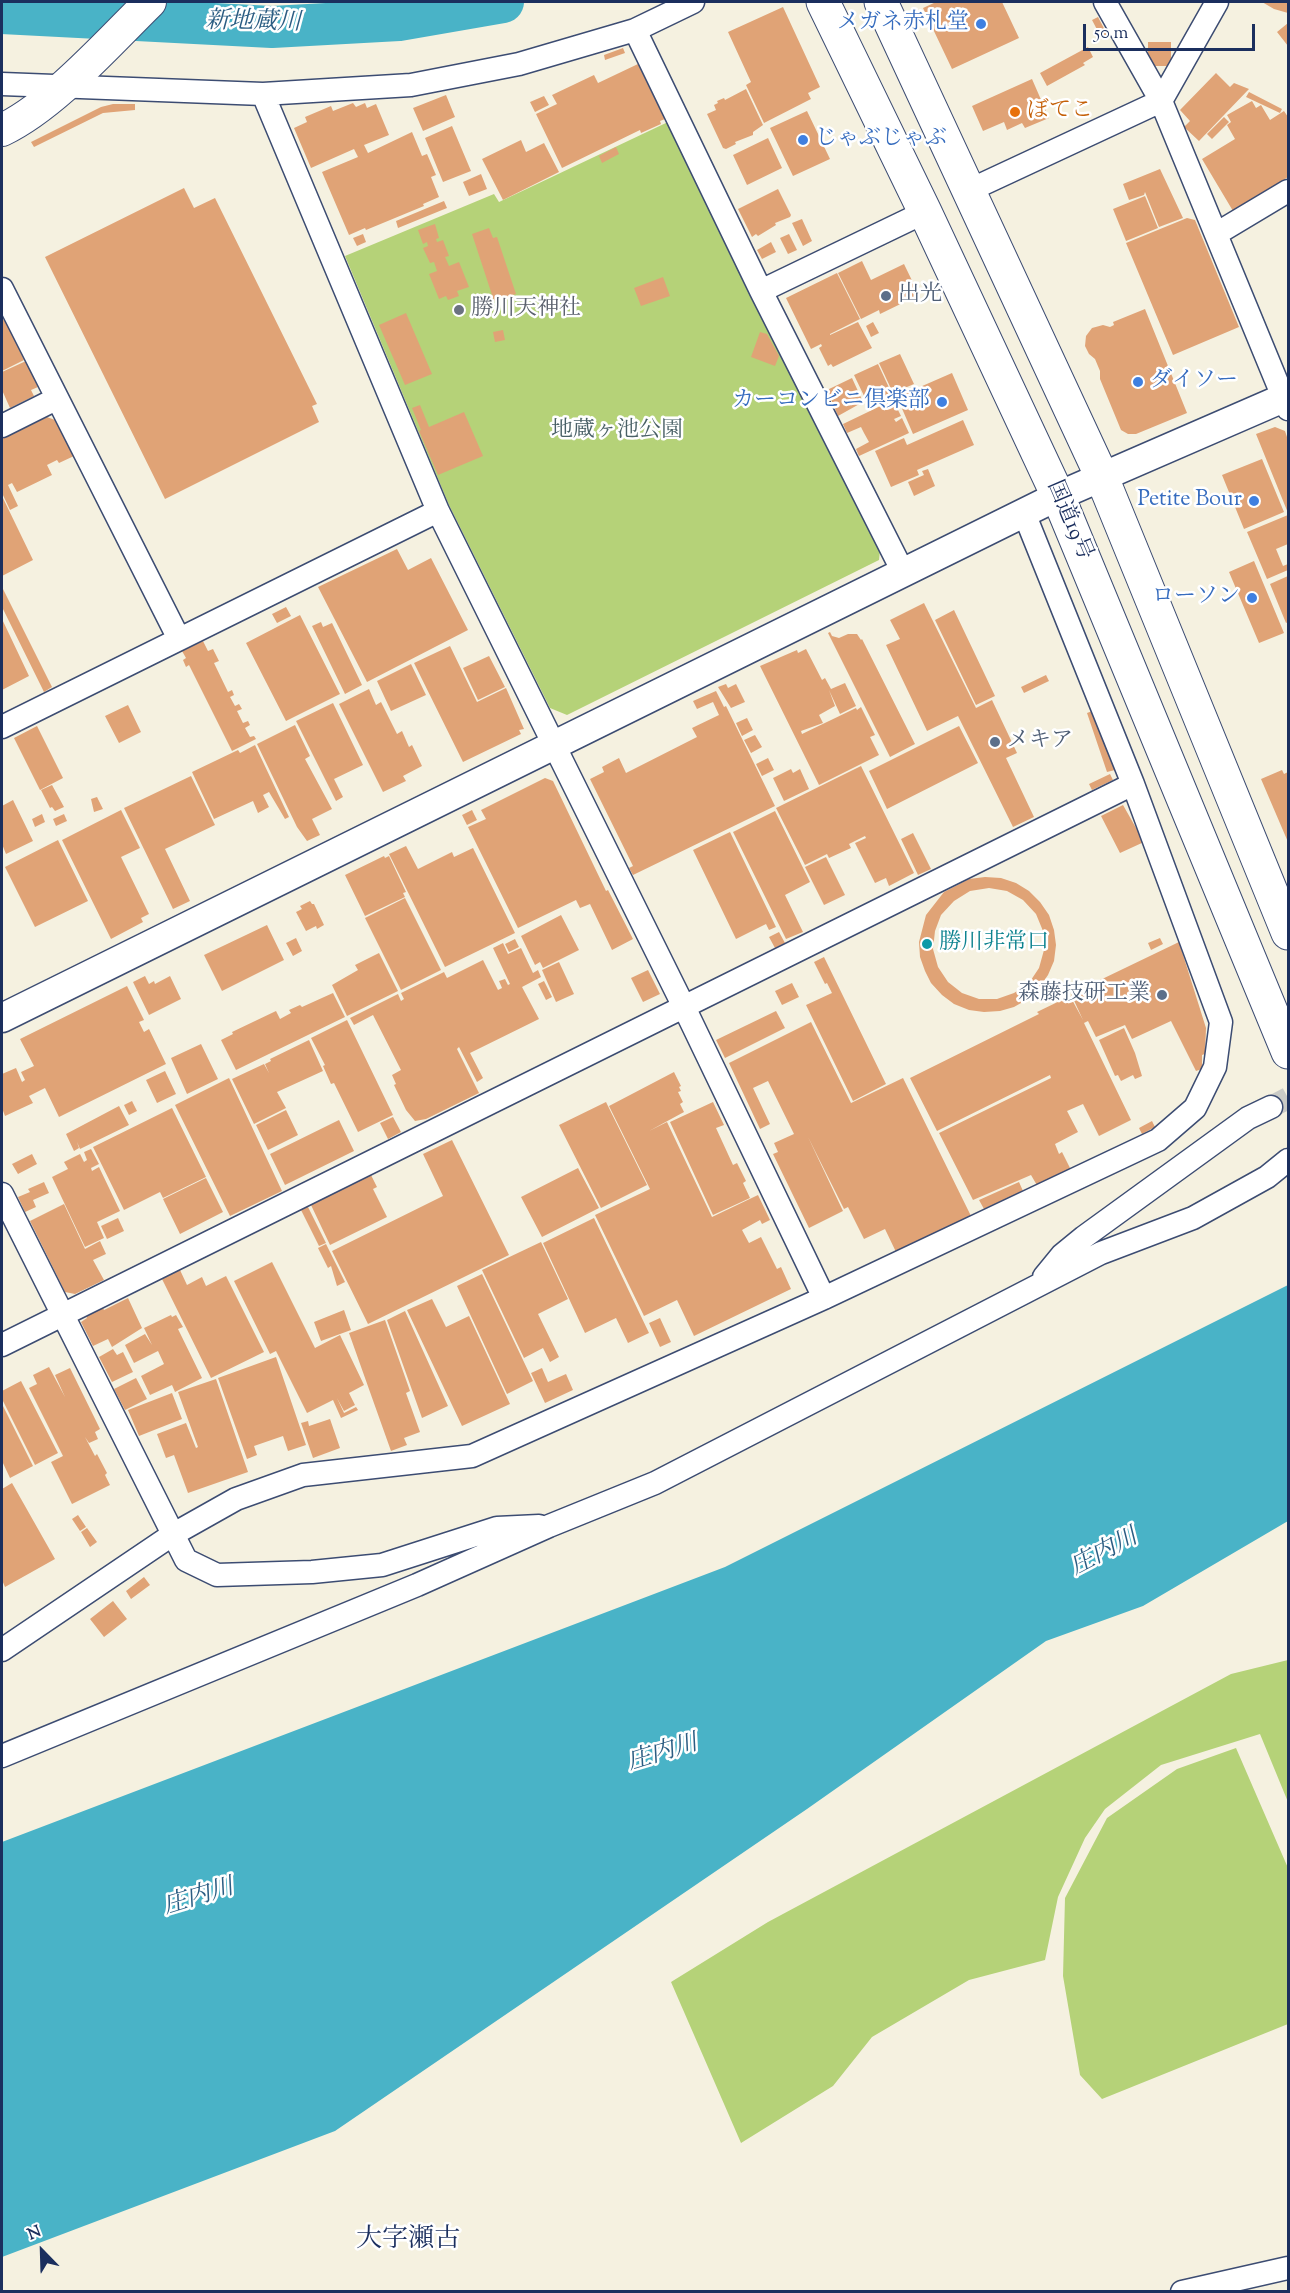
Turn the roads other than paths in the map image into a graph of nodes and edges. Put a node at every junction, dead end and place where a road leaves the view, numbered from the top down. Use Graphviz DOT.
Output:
graph roads {
  1 [pos="150,2"];
  2 [pos="693,2"];
  3 [pos="824,2"];
  4 [pos="881,2"];
  5 [pos="1105,2"];
  6 [pos="1217,2"];
  7 [pos="635,30"];
  8 [pos="68,81"];
  9 [pos="2,84"];
  10 [pos="263,94"];
  11 [pos="1161,101"];
  12 [pos="2,130"];
  13 [pos="970,190"];
  14 [pos="1288,191"];
  15 [pos="925,212"];
  16 [pos="1216,234"];
  17 [pos="2,289"];
  18 [pos="761,291"];
  19 [pos="56,399"];
  20 [pos="1287,401"];
  21 [pos="2,426"];
  22 [pos="1101,476"];
  23 [pos="1058,496"];
  24 [pos="438,511"];
  25 [pos="1024,513"];
  26 [pos="903,572"];
  27 [pos="178,639"];
  28 [pos="2,727"];
  29 [pos="553,744"];
  30 [pos="1133,784"];
  31 [pos="1288,933"];
  32 [pos="684,1007"];
  33 [pos="2,1018"];
  34 [pos="1288,1052"];
  35 [pos="1271,1107"];
  36 [pos="1288,1160"];
  37 [pos="2,1194"];
  38 [pos="1035,1287"];
  39 [pos="824,1298"];
  40 [pos="62,1316"];
  41 [pos="2,1345"];
  42 [pos="549,1526"];
  43 [pos="172,1535"];
  44 [pos="2,1650"];
  45 [pos="2,1756"];
  46 [pos="1288,2268"];
  47 [pos="1182,2292"];
  1 -- 8 [label="main road"];
  2 -- 7 [label="street"];
  3 -- 15 [label="highway, 国道19号"];
  4 -- 13 [label="highway"];
  5 -- 11 [label="street"];
  6 -- 11 [label="street"];
  7 -- 10 [label="street"];
  7 -- 18 [label="street"];
  8 -- 9 [label="street"];
  8 -- 10 [label="street"];
  8 -- 12 [label="main road"];
  10 -- 24 [label="street"];
  11 -- 13 [label="street"];
  11 -- 16 [label="street"];
  13 -- 22 [label="highway"];
  14 -- 16 [label="street"];
  15 -- 18 [label="street"];
  15 -- 23 [label="highway, 国道19号"];
  16 -- 20 [label="street"];
  17 -- 19 [label="street"];
  18 -- 26 [label="street"];
  19 -- 21 [label="street"];
  19 -- 27 [label="street"];
  20 -- 22 [label="street"];
  22 -- 23 [label="street"];
  22 -- 31 [label="highway"];
  23 -- 25 [label="street"];
  23 -- 34 [label="highway, 国道19号"];
  24 -- 27 [label="street"];
  24 -- 29 [label="street"];
  25 -- 26 [label="street"];
  25 -- 30 [label="street"];
  26 -- 29 [label="street"];
  27 -- 28 [label="street"];
  29 -- 32 [label="street"];
  29 -- 33 [label="street"];
  30 -- 32 [label="street"];
  30 -- 39 [label="street"];
  32 -- 39 [label="street"];
  32 -- 40 [label="street"];
  35 -- 38 [label="street"];
  36 -- 38 [label="street"];
  37 -- 40 [label="street"];
  38 -- 42 [label="street"];
  39 -- 43 [label="street"];
  40 -- 41 [label="street"];
  40 -- 43 [label="street"];
  42 -- 43 [label="street"];
  42 -- 45 [label="street"];
  43 -- 44 [label="street"];
  46 -- 47 [label="street"];
}
